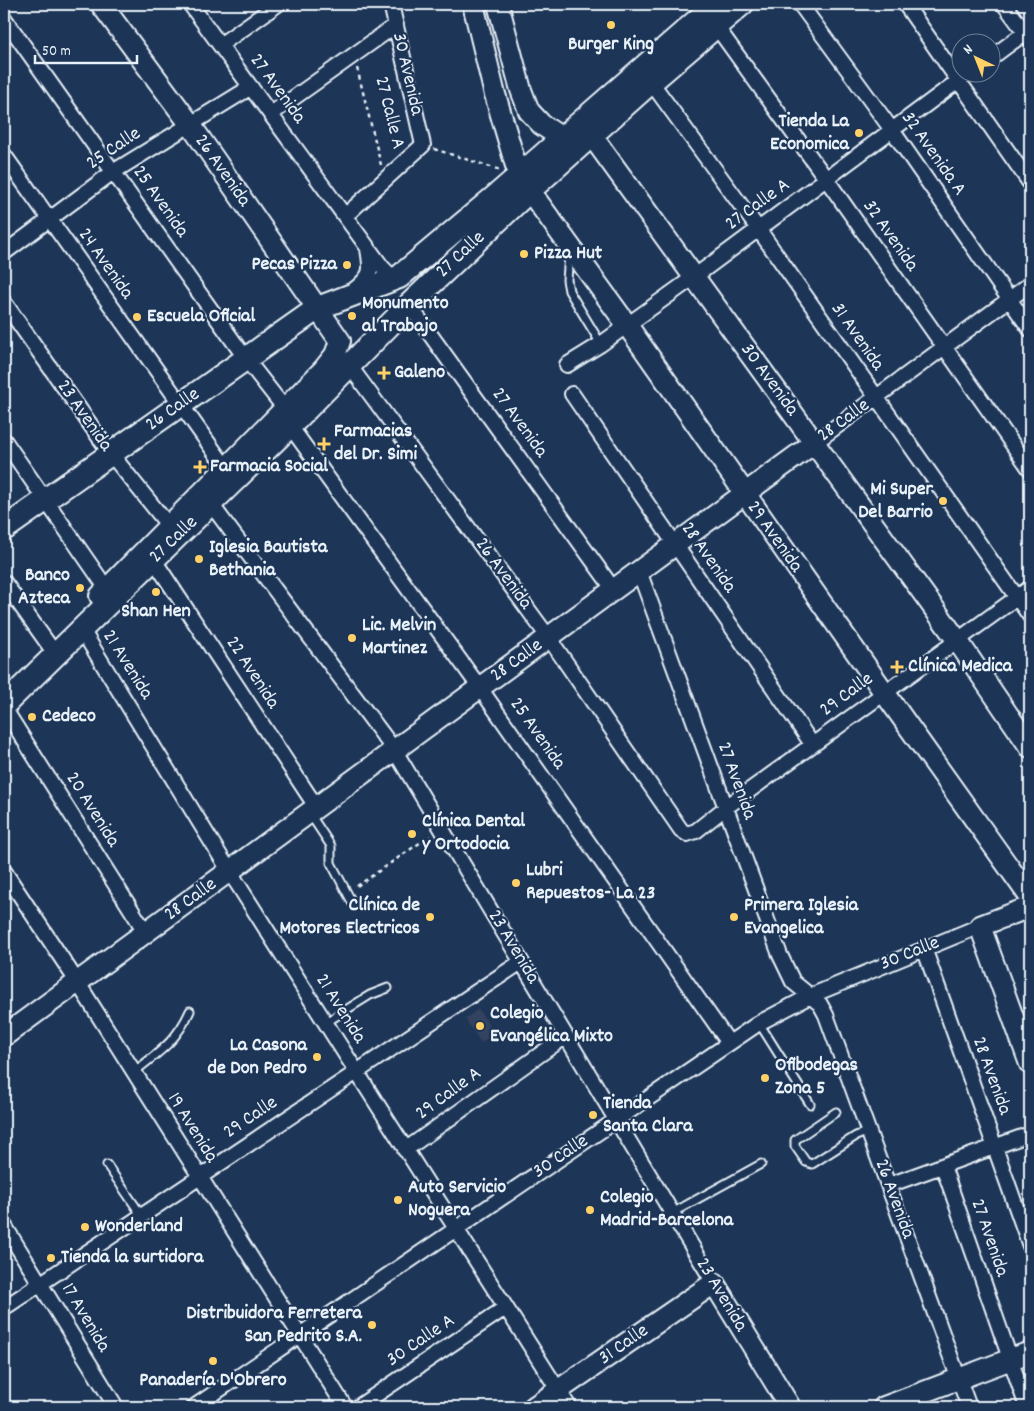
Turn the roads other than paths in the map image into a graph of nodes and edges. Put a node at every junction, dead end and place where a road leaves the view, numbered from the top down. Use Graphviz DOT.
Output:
graph roads {
  1 [pos="101,4"];
  2 [pos="190,4"];
  3 [pos="278,4"];
  4 [pos="391,4"];
  5 [pos="473,4"];
  6 [pos="498,4"];
  7 [pos="716,4"];
  8 [pos="742,4"];
  9 [pos="800,4"];
  10 [pos="905,4"];
  11 [pos="1004,4"];
  12 [pos="4,18"];
  13 [pos="396,25"];
  14 [pos="716,26"];
  15 [pos="1029,34"];
  16 [pos="220,45"];
  17 [pos="1002,51"];
  18 [pos="952,72"];
  19 [pos="651,82"];
  20 [pos="957,82"];
  21 [pos="959,82"];
  22 [pos="251,87"];
  23 [pos="270,114"];
  24 [pos="190,124"];
  25 [pos="892,130"];
  26 [pos="592,136"];
  27 [pos="562,138"];
  28 [pos="4,155"];
  29 [pos="114,172"];
  30 [pos="827,180"];
  31 [pos="525,183"];
  32 [pos="1030,183"];
  33 [pos="345,216"];
  34 [pos="49,220"];
  35 [pos="758,230"];
  36 [pos="368,246"];
  37 [pos="570,246"];
  38 [pos="4,253"];
  39 [pos="694,276"];
  40 [pos="399,277"];
  41 [pos="1030,284"];
  42 [pos="346,296"];
  43 [pos="1009,300"];
  44 [pos="4,302"];
  45 [pos="409,305"];
  46 [pos="318,308"];
  47 [pos="627,325"];
  48 [pos="1030,329"];
  49 [pos="340,341"];
  50 [pos="601,344"];
  51 [pos="944,348"];
  52 [pos="246,359"];
  53 [pos="349,365"];
  54 [pos="567,365"];
  55 [pos="572,394"];
  56 [pos="875,398"];
  57 [pos="180,405"];
  58 [pos="287,417"];
  59 [pos="4,440"];
  60 [pos="814,443"];
  61 [pos="111,454"];
  62 [pos="226,468"];
  63 [pos="1030,469"];
  64 [pos="744,494"];
  65 [pos="46,500"];
  66 [pos="211,504"];
  67 [pos="169,526"];
  68 [pos="4,529"];
  69 [pos="675,545"];
  70 [pos="154,560"];
  71 [pos="639,571"];
  72 [pos="4,582"];
  73 [pos="1030,588"];
  74 [pos="107,589"];
  75 [pos="614,590"];
  76 [pos="1017,597"];
  77 [pos="1030,616"];
  78 [pos="82,630"];
  79 [pos="549,638"];
  80 [pos="957,640"];
  81 [pos="60,650"];
  82 [pos="480,688"];
  83 [pos="884,692"];
  84 [pos="4,707"];
  85 [pos="812,744"];
  86 [pos="1030,747"];
  87 [pos="395,751"];
  88 [pos="725,808"];
  89 [pos="314,810"];
  90 [pos="688,834"];
  91 [pos="4,871"];
  92 [pos="230,872"];
  93 [pos="1030,898"];
  94 [pos="353,904"];
  95 [pos="1030,907"];
  96 [pos="980,926"];
  97 [pos="146,933"];
  98 [pos="924,948"];
  99 [pos="521,962"];
  100 [pos="78,983"];
  101 [pos="388,988"];
  102 [pos="810,996"];
  103 [pos="190,1011"];
  104 [pos="326,1023"];
  105 [pos="759,1023"];
  106 [pos="4,1036"];
  107 [pos="566,1036"];
  108 [pos="729,1043"];
  109 [pos="1030,1064"];
  110 [pos="134,1072"];
  111 [pos="356,1072"];
  112 [pos="810,1104"];
  113 [pos="836,1112"];
  114 [pos="616,1120"];
  115 [pos="869,1130"];
  116 [pos="1030,1134"];
  117 [pos="995,1147"];
  118 [pos="405,1150"];
  119 [pos="761,1164"];
  120 [pos="107,1166"];
  121 [pos="943,1166"];
  122 [pos="200,1177"];
  123 [pos="889,1185"];
  124 [pos="672,1214"];
  125 [pos="142,1216"];
  126 [pos="4,1225"];
  127 [pos="455,1230"];
  128 [pos="1030,1246"];
  129 [pos="714,1283"];
  130 [pos="40,1284"];
  131 [pos="4,1308"];
  132 [pos="505,1308"];
  133 [pos="300,1335"];
  134 [pos="1030,1352"];
  135 [pos="1010,1360"];
  136 [pos="959,1379"];
  137 [pos="558,1390"];
  138 [pos="116,1407"];
  139 [pos="194,1407"];
  140 [pos="345,1407"];
  141 [pos="358,1407"];
  142 [pos="534,1407"];
  143 [pos="569,1407"];
  144 [pos="790,1407"];
  145 [pos="884,1407"];
  146 [pos="969,1407"];
  147 [pos="1027,1407"];
  1 -- 24 [label="street, 26 Avenida"];
  2 -- 16 [label="street, 27 Avenida"];
  3 -- 16 [label="street"];
  4 -- 13 [label="street, 30 Avenida"];
  5 -- 31 [label="street, 29 Avenida"];
  6 -- 27 [label="street"];
  7 -- 27 [label="main road, 27 Calle"];
  8 -- 14 [label="main road, 27 Calle"];
  9 -- 25 [label="street, 32 Avenida A"];
  10 -- 18 [label="street"];
  11 -- 15 [label="street"];
  12 -- 29 [label="street, 25 Avenida"];
  13 -- 23 [label="street"];
  13 -- 33 [label="street, 30 Avenida"];
  14 -- 19 [label="main road, 27 Calle"];
  14 -- 30 [label="street, 32 Avenida"];
  15 -- 17 [label="street"];
  16 -- 22 [label="street, 27 Avenida"];
  19 -- 26 [label="main road, 27 Calle"];
  19 -- 35 [label="street, 31 Avenida"];
  20 -- 25 [label="street, 27 Calle A"];
  21 -- 32 [label="street"];
  22 -- 23 [label="street, 27 Avenida"];
  22 -- 24 [label="street, 25 Calle"];
  23 -- 33 [label="street, 27 Avenida"];
  24 -- 29 [label="street, 25 Calle"];
  24 -- 46 [label="street, 26 Avenida"];
  25 -- 30 [label="street, 27 Calle A"];
  25 -- 43 [label="street, 32 Avenida A"];
  26 -- 27 [label="street"];
  26 -- 31 [label="main road, 27 Calle"];
  26 -- 39 [label="street, 30 Avenida"];
  27 -- 31 [label="main road, 27 Calle"];
  28 -- 34 [label="street, 24 Avenida"];
  29 -- 34 [label="street, 25 Calle"];
  29 -- 52 [label="street, 25 Avenida"];
  30 -- 35 [label="street, 27 Calle A"];
  30 -- 51 [label="street, 32 Avenida"];
  31 -- 37 [label="street, 29 Avenida"];
  31 -- 40 [label="main road, 27 Calle"];
  31 -- 45 [label="main road, 27 Calle"];
  33 -- 36 [label="street, 27 Avenida"];
  34 -- 38 [label="street, 25 Calle"];
  34 -- 57 [label="street, 24 Avenida"];
  35 -- 39 [label="street, 27 Calle A"];
  35 -- 56 [label="street, 31 Avenida"];
  36 -- 40 [label="street, 27 Avenida"];
  36 -- 42 [label="street"];
  37 -- 47 [label="street, 29 Avenida"];
  37 -- 50 [label="lane"];
  39 -- 47 [label="street, 27 Calle A"];
  39 -- 60 [label="street, 30 Avenida"];
  40 -- 42 [label="main road, 27 Calle"];
  41 -- 43 [label="street, 28 Calle"];
  42 -- 46 [label="main road, 26 Calle"];
  43 -- 48 [label="street, 32 Avenida A"];
  43 -- 51 [label="street, 28 Calle"];
  44 -- 61 [label="street, 23 Avenida"];
  45 -- 53 [label="main road, 27 Calle"];
  45 -- 75 [label="street, 27 Avenida"];
  46 -- 49 [label="street, 26 Avenida"];
  46 -- 52 [label="main road, 26 Calle"];
  47 -- 50 [label="street, 27 Calle A"];
  47 -- 64 [label="street, 29 Avenida"];
  49 -- 58 [label="street, 27 Calle"];
  50 -- 54 [label="street, 27 Calle A"];
  51 -- 56 [label="street, 28 Calle"];
  51 -- 63 [label="street, 32 Avenida"];
  52 -- 57 [label="main road, 26 Calle"];
  52 -- 58 [label="street, 25 Avenida"];
  53 -- 58 [label="main road, 27 Calle"];
  53 -- 79 [label="street, 26 Avenida"];
  55 -- 69 [label="street, 28 Avenida"];
  56 -- 60 [label="street, 28 Calle"];
  56 -- 76 [label="street, 31 Avenida"];
  57 -- 61 [label="main road, 26 Calle"];
  57 -- 62 [label="street, 24 Avenida"];
  58 -- 62 [label="street, 27 Calle"];
  58 -- 66 [label="main road, 27 Calle"];
  58 -- 82 [label="street, 25 Avenida"];
  59 -- 65 [label="street"];
  60 -- 64 [label="street, 28 Calle"];
  60 -- 80 [label="street, 30 Avenida"];
  61 -- 65 [label="main road, 26 Calle"];
  61 -- 67 [label="street, 23 Avenida"];
  62 -- 67 [label="street, 27 Calle"];
  64 -- 69 [label="street, 28 Calle"];
  64 -- 83 [label="street, 29 Avenida"];
  65 -- 68 [label="main road, 26 Calle"];
  65 -- 74 [label="street"];
  66 -- 70 [label="main road, 27 Calle"];
  66 -- 87 [label="street, 23 Avenida"];
  67 -- 74 [label="street, 27 Calle"];
  69 -- 71 [label="street, 28 Calle"];
  69 -- 85 [label="street, 28 Avenida"];
  70 -- 78 [label="main road, 27 Calle"];
  70 -- 89 [label="street, 22 Avenida"];
  71 -- 75 [label="street, 28 Calle"];
  71 -- 88 [label="street, 27 Avenida"];
  72 -- 81 [label="street"];
  73 -- 76 [label="street, 29 Calle"];
  74 -- 81 [label="street, 27 Calle"];
  75 -- 79 [label="street, 28 Calle"];
  76 -- 77 [label="street, 31 Avenida"];
  76 -- 80 [label="street, 29 Calle"];
  78 -- 81 [label="main road, 27 Calle"];
  78 -- 92 [label="street, 21 Avenida"];
  79 -- 82 [label="street, 28 Calle"];
  79 -- 90 [label="street, 26 Avenida"];
  80 -- 83 [label="street, 29 Calle"];
  80 -- 86 [label="street, 30 Avenida"];
  81 -- 84 [label="main road, 27 Calle"];
  82 -- 87 [label="street, 28 Calle"];
  82 -- 108 [label="street, 25 Avenida"];
  83 -- 85 [label="street, 29 Calle"];
  83 -- 93 [label="street, 29 Avenida"];
  84 -- 97 [label="street, 20 Avenida"];
  85 -- 88 [label="street, 29 Calle"];
  87 -- 89 [label="street, 28 Calle"];
  87 -- 99 [label="street, 23 Avenida"];
  88 -- 90 [label="street, 29 Calle"];
  88 -- 102 [label="street, 27 Avenida"];
  89 -- 92 [label="street, 28 Calle"];
  89 -- 94 [label="lane"];
  91 -- 100 [label="street, 19 Avenida"];
  92 -- 97 [label="street, 28 Calle"];
  92 -- 104 [label="street, 21 Avenida"];
  95 -- 96 [label="street, 30 Calle"];
  96 -- 98 [label="street, 30 Calle"];
  96 -- 109 [label="street"];
  97 -- 100 [label="street, 28 Calle"];
  98 -- 102 [label="street, 30 Calle"];
  98 -- 117 [label="street, 28 Avenida"];
  99 -- 107 [label="street, 23 Avenida"];
  99 -- 111 [label="street, 29 Calle"];
  100 -- 106 [label="street, 28 Calle"];
  100 -- 110 [label="street, 19 Avenida"];
  101 -- 104 [label="lane"];
  102 -- 105 [label="street, 30 Calle"];
  102 -- 115 [label="street, 26 Avenida"];
  103 -- 110 [label="lane"];
  104 -- 111 [label="street, 21 Avenida"];
  105 -- 108 [label="street, 30 Calle"];
  105 -- 112 [label="lane"];
  107 -- 114 [label="street, 23 Avenida"];
  107 -- 118 [label="street, 29 Calle A"];
  108 -- 114 [label="street, 30 Calle"];
  110 -- 122 [label="street, 19 Avenida"];
  111 -- 118 [label="street, 21 Avenida"];
  111 -- 122 [label="street, 29 Calle"];
  113 -- 115 [label="lane"];
  114 -- 124 [label="street, 23 Avenida"];
  114 -- 127 [label="street, 30 Calle"];
  115 -- 123 [label="street, 26 Avenida"];
  116 -- 117 [label="street"];
  117 -- 121 [label="street"];
  117 -- 128 [label="street, 28 Avenida"];
  118 -- 127 [label="street, 21 Avenida"];
  119 -- 124 [label="lane"];
  120 -- 125 [label="lane"];
  121 -- 123 [label="street"];
  121 -- 135 [label="street, 27 Avenida"];
  122 -- 125 [label="street, 29 Calle"];
  122 -- 133 [label="street, 19 Avenida"];
  123 -- 136 [label="street, 26 Avenida"];
  124 -- 129 [label="street, 23 Avenida"];
  125 -- 130 [label="street, 29 Calle"];
  126 -- 130 [label="street, 17 Avenida"];
  127 -- 132 [label="street, 21 Avenida"];
  127 -- 133 [label="street, 30 Calle"];
  129 -- 137 [label="street, 31 Calle"];
  129 -- 144 [label="street, 23 Avenida"];
  130 -- 131 [label="street, 29 Calle"];
  130 -- 138 [label="street, 17 Avenida"];
  132 -- 137 [label="street, 21 Avenida"];
  132 -- 141 [label="street, 30 Calle A"];
  133 -- 139 [label="street, 30 Calle"];
  133 -- 140 [label="street, 19 Avenida"];
  134 -- 135 [label="street"];
  135 -- 136 [label="street"];
  135 -- 147 [label="street, 27 Avenida"];
  136 -- 145 [label="street"];
  136 -- 146 [label="street, 26 Avenida"];
  137 -- 142 [label="street, 31 Calle"];
  137 -- 143 [label="street, 21 Avenida"];
}
